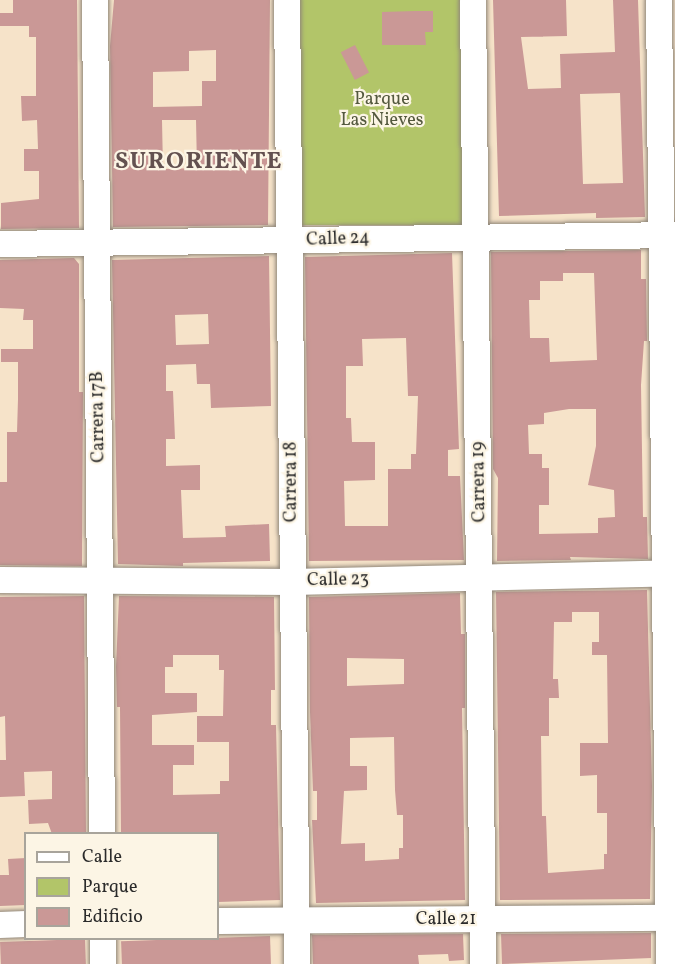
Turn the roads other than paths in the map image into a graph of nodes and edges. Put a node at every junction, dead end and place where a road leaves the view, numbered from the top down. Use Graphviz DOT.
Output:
graph roads {
  1 [pos="95,0"];
  2 [pos="287,0"];
  3 [pos="473,0"];
  4 [pos="660,0"];
  5 [pos="668,235"];
  6 [pos="478,237"];
  7 [pos="96,242"];
  8 [pos="291,242"];
  9 [pos="0,244"];
  10 [pos="671,573"];
  11 [pos="481,579"];
  12 [pos="0,580"];
  13 [pos="102,580"];
  14 [pos="292,582"];
  15 [pos="102,832"];
  16 [pos="671,918"];
  17 [pos="296,919"];
  18 [pos="482,920"];
  19 [pos="219,921"];
  20 [pos="24,924"];
  21 [pos="0,925"];
  22 [pos="103,940"];
  23 [pos="103,964"];
  24 [pos="297,964"];
  25 [pos="483,964"];
  26 [pos="669,964"];
  1 -- 7 [label="street, Carrera 17B"];
  2 -- 8 [label="street, Carrera 18"];
  3 -- 6 [label="street, Carrera 19"];
  4 -- 5 [label="street"];
  5 -- 6 [label="street, Calle 24"];
  5 -- 10 [label="street"];
  6 -- 8 [label="street, Calle 24"];
  6 -- 11 [label="street, Carrera 19"];
  7 -- 8 [label="street, Calle 24"];
  7 -- 9 [label="street, Calle 24"];
  7 -- 13 [label="street, Carrera 17B"];
  8 -- 14 [label="street, Carrera 18"];
  10 -- 11 [label="street, Calle 23"];
  10 -- 16 [label="street"];
  11 -- 14 [label="street, Calle 23"];
  11 -- 18 [label="street, Carrera 19"];
  12 -- 13 [label="street, Calle 23"];
  13 -- 14 [label="street, Calle 23"];
  13 -- 15 [label="street, Carrera 17B"];
  14 -- 17 [label="street, Carrera 18"];
  16 -- 18 [label="street, Calle 21"];
  16 -- 26 [label="street"];
  17 -- 18 [label="street, Calle 21"];
  17 -- 19 [label="street, Calle 21"];
  17 -- 24 [label="street, Carrera 18"];
  18 -- 25 [label="street, Carrera 19"];
  20 -- 21 [label="street"];
  22 -- 23 [label="street"];
}
